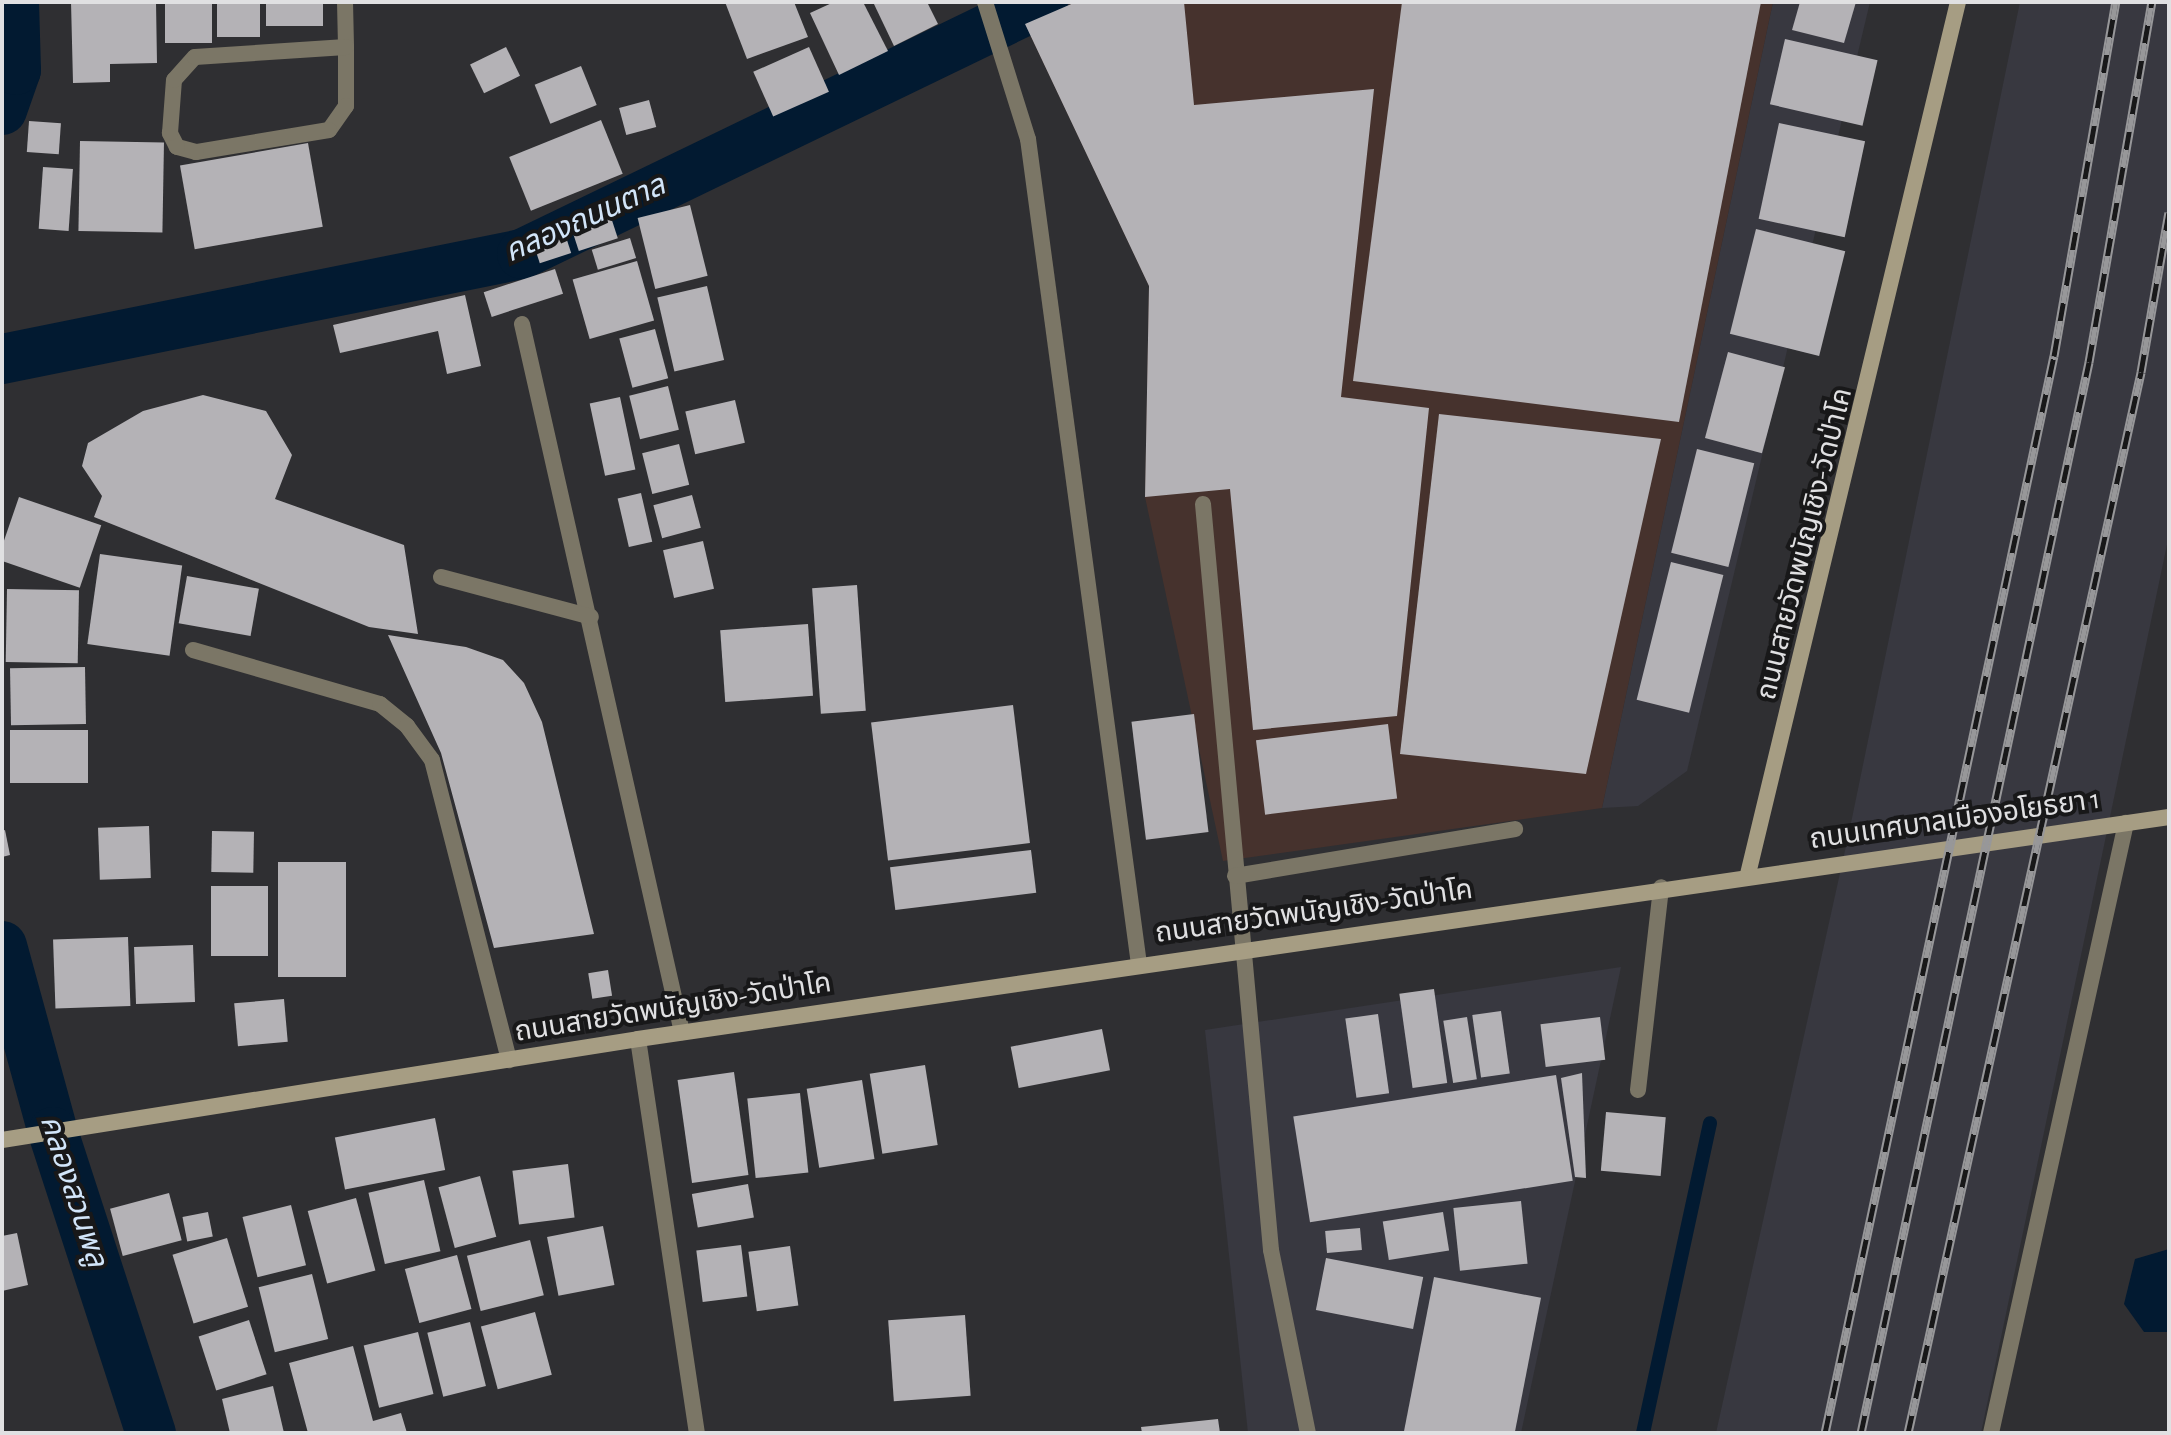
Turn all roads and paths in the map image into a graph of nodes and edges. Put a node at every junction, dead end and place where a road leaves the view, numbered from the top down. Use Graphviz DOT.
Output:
graph roads {
  1 [pos="345,2"];
  2 [pos="985,2"];
  3 [pos="1958,2"];
  4 [pos="346,47"];
  5 [pos="522,324"];
  6 [pos="1203,504"];
  7 [pos="441,577"];
  8 [pos="591,617"];
  9 [pos="193,650"];
  10 [pos="2169,817"];
  11 [pos="2126,823"];
  12 [pos="1515,829"];
  13 [pos="1748,874"];
  14 [pos="1235,876"];
  15 [pos="1661,887"];
  16 [pos="1241,949"];
  17 [pos="1139,964"];
  18 [pos="682,1032"];
  19 [pos="638,1039"];
  20 [pos="509,1060"];
  21 [pos="1638,1090"];
  22 [pos="2,1140"];
  23 [pos="697,1433"];
  24 [pos="1308,1433"];
  25 [pos="1991,1433"];
  1 -- 4 [label="street"];
  2 -- 17 [label="street"];
  3 -- 13 [label="main road, ถนนสายวัดพนัญเชิง-วัดป่าโค"];
  4 -- 4 [label="street"];
  5 -- 8 [label="street"];
  6 -- 14 [label="street"];
  7 -- 8 [label="street"];
  8 -- 18 [label="street"];
  9 -- 20 [label="street"];
  10 -- 11 [label="main road, ถนนเทศบาลเมืองอโยธยา 1"];
  11 -- 13 [label="main road, ถนนเทศบาลเมืองอโยธยา 1"];
  11 -- 25 [label="street"];
  12 -- 14 [label="street"];
  13 -- 15 [label="main road, ถนนสายวัดพนัญเชิง-วัดป่าโค"];
  14 -- 16 [label="street"];
  15 -- 16 [label="main road, ถนนสายวัดพนัญเชิง-วัดป่าโค"];
  15 -- 21 [label="street"];
  16 -- 17 [label="main road, ถนนสายวัดพนัญเชิง-วัดป่าโค"];
  16 -- 24 [label="street"];
  17 -- 18 [label="main road, ถนนสายวัดพนัญเชิง-วัดป่าโค"];
  18 -- 19 [label="main road, ถนนสายวัดพนัญเชิง-วัดป่าโค"];
  19 -- 20 [label="main road, ถนนสายวัดพนัญเชิง-วัดป่าโค"];
  19 -- 23 [label="street"];
  20 -- 22 [label="main road, ถนนสายวัดพนัญเชิง-วัดป่าโค"];
}
